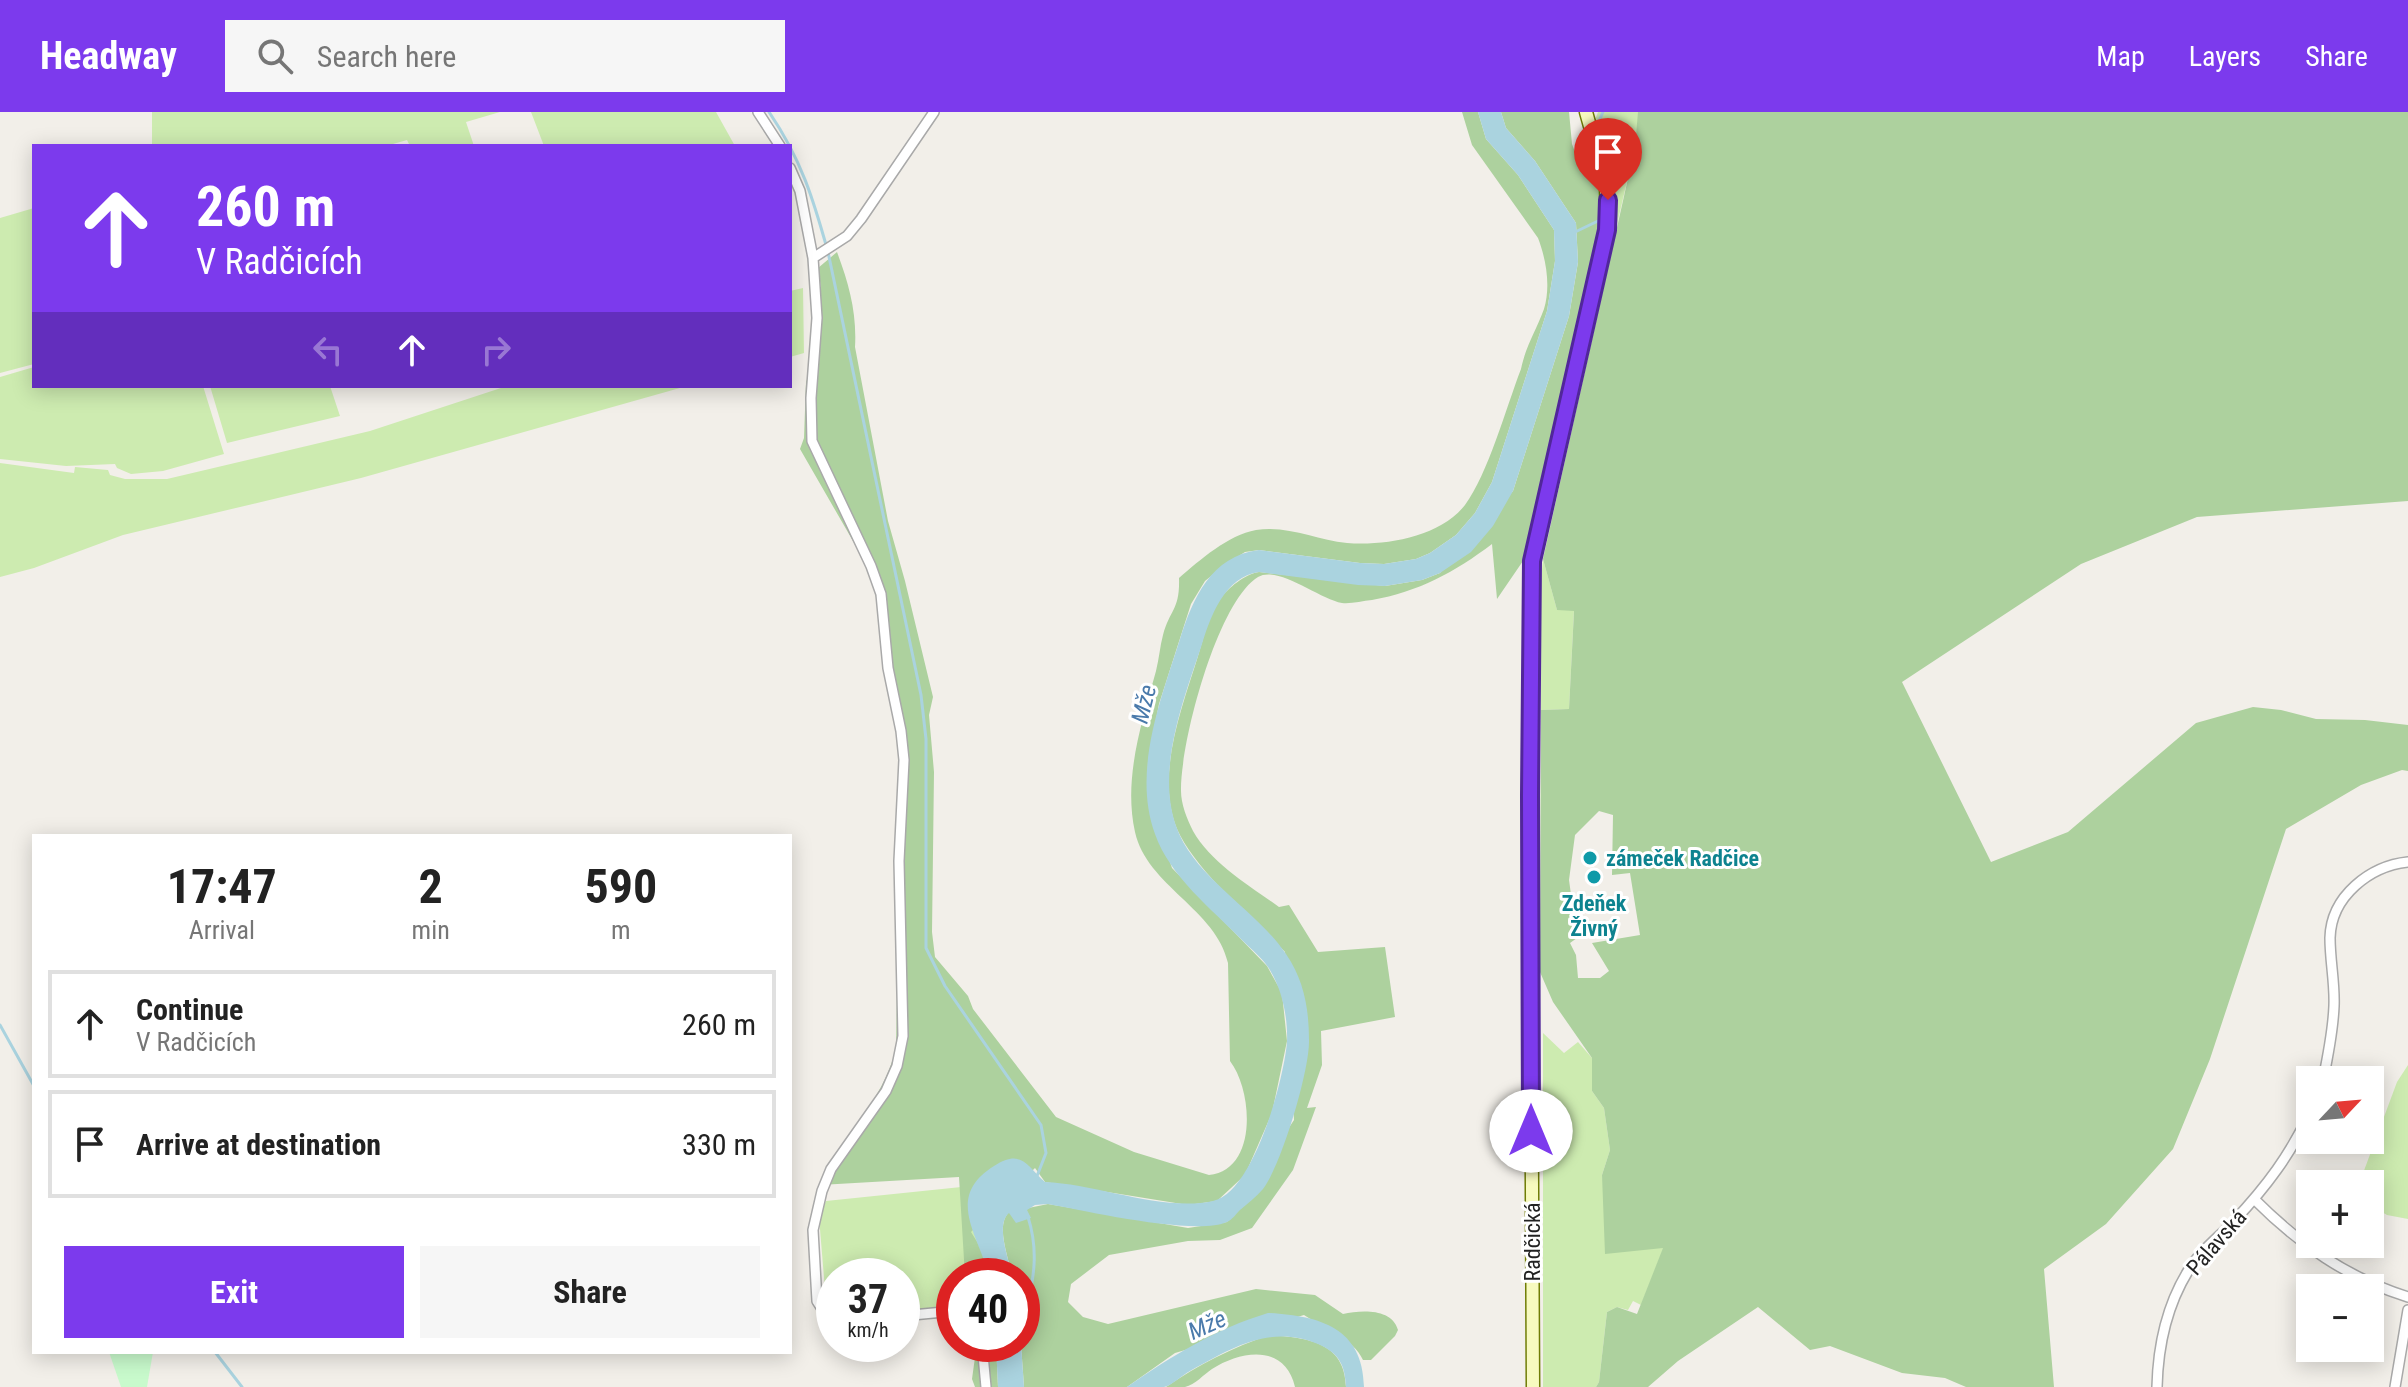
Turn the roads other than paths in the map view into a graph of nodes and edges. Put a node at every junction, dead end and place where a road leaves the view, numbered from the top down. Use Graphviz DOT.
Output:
graph roads {
  1 [pos="758,112"];
  2 [pos="934,112"];
  3 [pos="1586,112"];
  4 [pos="779,144"];
  5 [pos="792,173"];
  6 [pos="817,255"];
  7 [pos="2408,862"];
  8 [pos="2326,1066"];
  9 [pos="2296,1143"];
  10 [pos="2254,1199"];
  11 [pos="816,1283"];
  12 [pos="2408,1297"];
  13 [pos="2408,1310"];
  14 [pos="984,1362"];
  15 [pos="986,1387"];
  16 [pos="1533,1387"];
  17 [pos="2157,1387"];
  18 [pos="2395,1387"];
  1 -- 4 [label="street"];
  2 -- 6 [label="street"];
  3 -- 16 [label="street, Radčická"];
  5 -- 6 [label="street"];
  6 -- 11 [label="street"];
  7 -- 8 [label="street"];
  9 -- 10 [label="street, Pálavská"];
  10 -- 12 [label="street"];
  10 -- 17 [label="street, Pálavská"];
  13 -- 18 [label="street"];
  14 -- 15 [label="street"];
}
